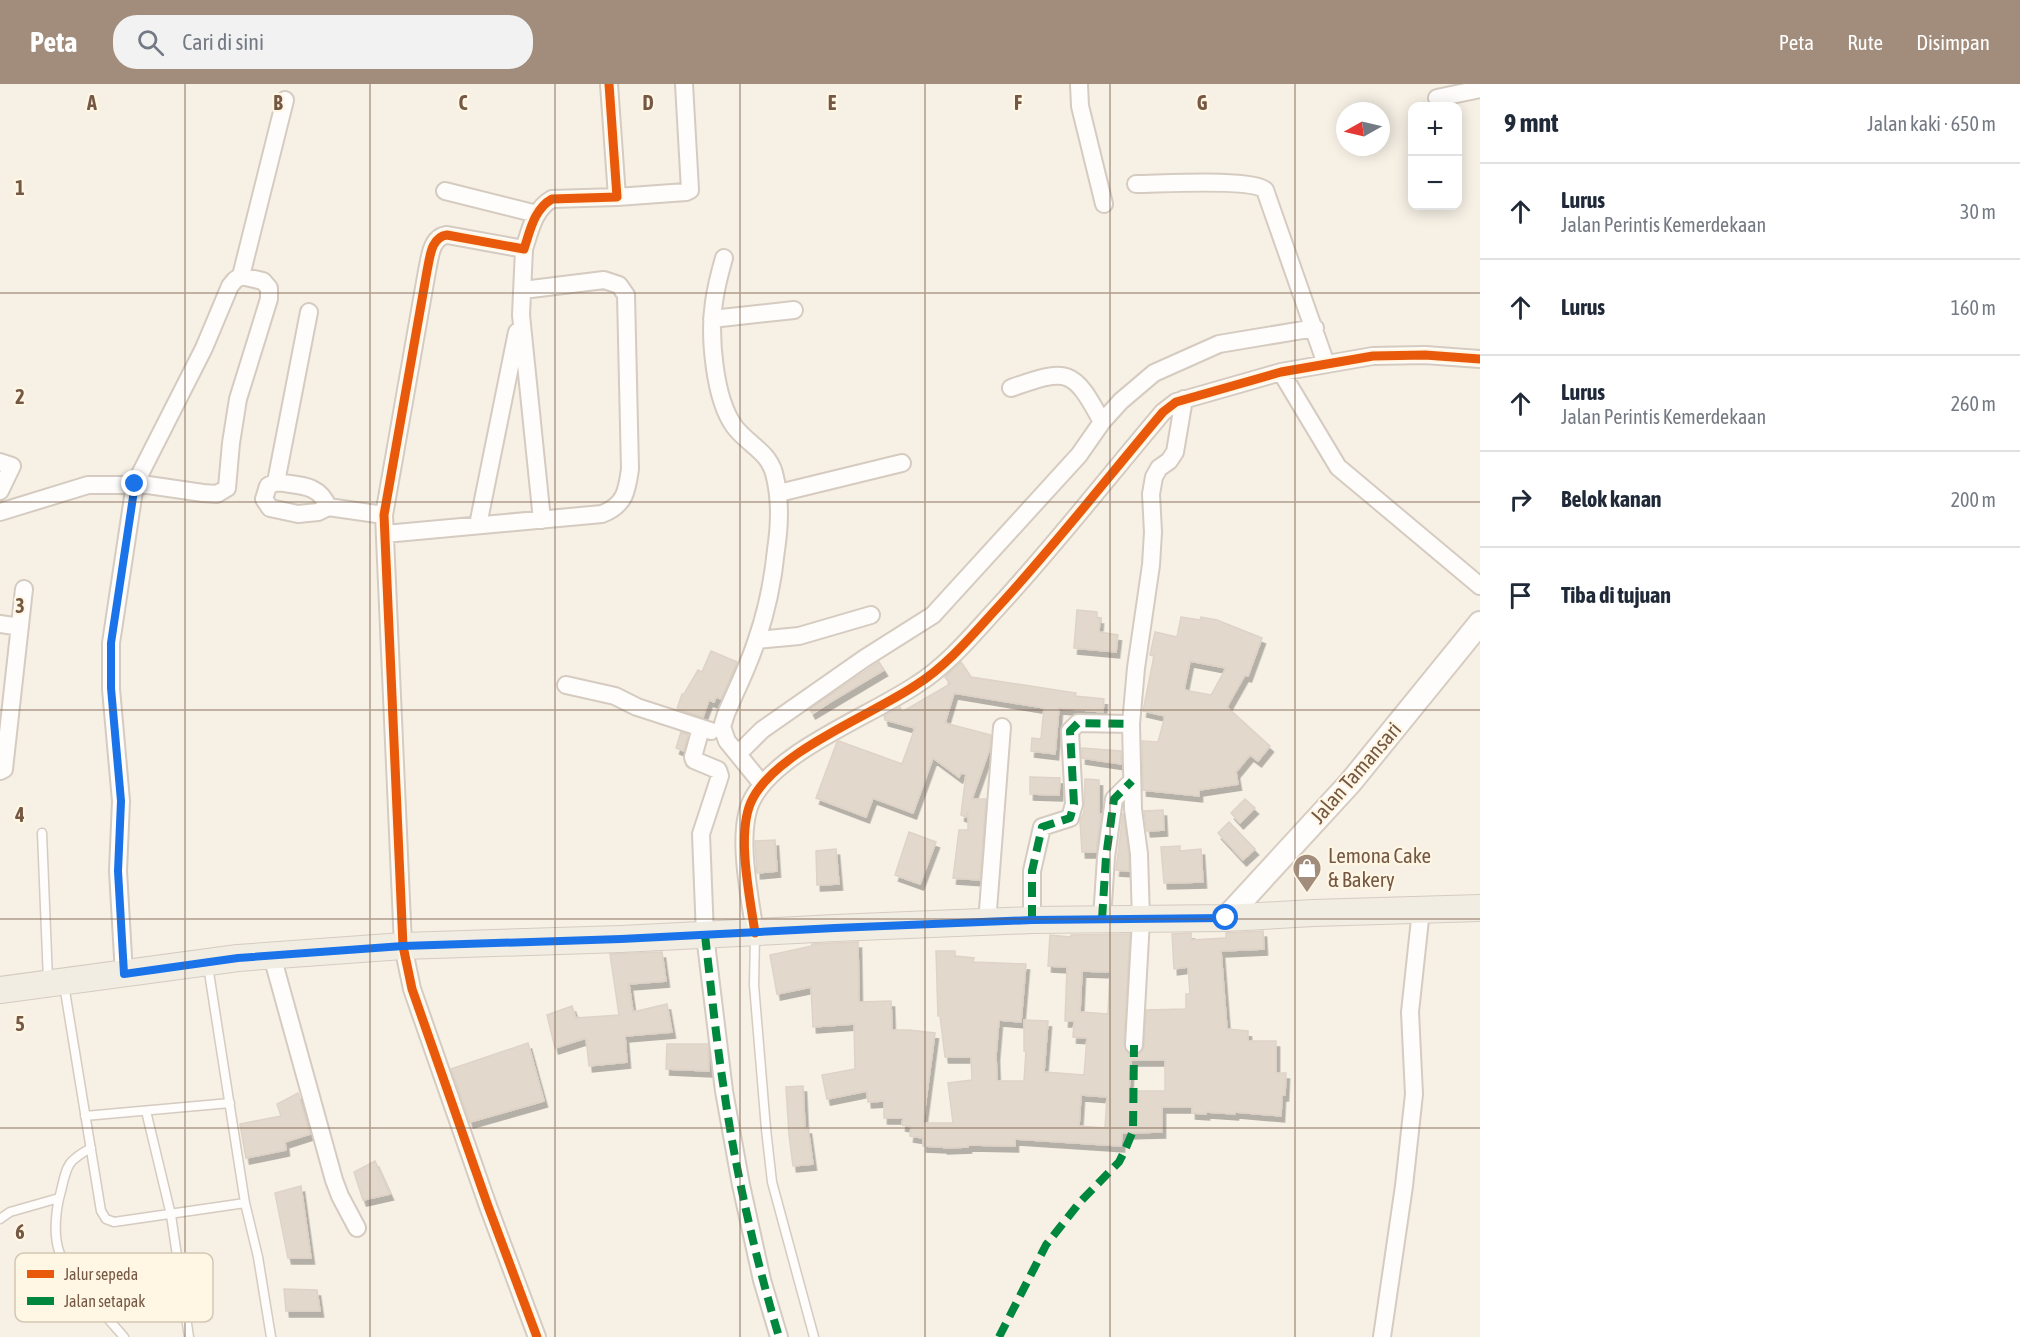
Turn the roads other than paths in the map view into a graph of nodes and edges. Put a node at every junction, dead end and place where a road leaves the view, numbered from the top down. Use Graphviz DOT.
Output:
graph roads {
  1 [pos="609,84"];
  2 [pos="684,84"];
  3 [pos="1079,84"];
  4 [pos="1480,89"];
  5 [pos="1437,98"];
  6 [pos="285,100"];
  7 [pos="1136,184"];
  8 [pos="445,191"];
  9 [pos="617,197"];
  10 [pos="1104,204"];
  11 [pos="537,214"];
  12 [pos="524,249"];
  13 [pos="724,258"];
  14 [pos="241,276"];
  15 [pos="523,290"];
  16 [pos="794,310"];
  17 [pos="309,312"];
  18 [pos="521,315"];
  19 [pos="712,318"];
  20 [pos="1316,332"];
  21 [pos="1324,359"];
  22 [pos="1480,359"];
  23 [pos="1281,372"];
  24 [pos="1011,388"];
  25 [pos="1184,399"];
  26 [pos="1102,422"];
  27 [pos="0,462"];
  28 [pos="902,463"];
  29 [pos="276,482"];
  30 [pos="135,484"];
  31 [pos="0,491"];
  32 [pos="779,494"];
  33 [pos="328,507"];
  34 [pos="0,512"];
  35 [pos="384,515"];
  36 [pos="542,520"];
  37 [pos="478,525"];
  38 [pos="385,534"];
  39 [pos="1480,586"];
  40 [pos="24,589"];
  41 [pos="871,615"];
  42 [pos="1480,623"];
  43 [pos="0,624"];
  44 [pos="20,627"];
  45 [pos="757,640"];
  46 [pos="566,685"];
  47 [pos="1131,724"];
  48 [pos="701,728"];
  49 [pos="1002,728"];
  50 [pos="724,735"];
  51 [pos="741,757"];
  52 [pos="0,771"];
  53 [pos="758,779"];
  54 [pos="1132,781"];
  55 [pos="42,833"];
  56 [pos="1480,909"];
  57 [pos="1421,910"];
  58 [pos="1226,918"];
  59 [pos="1102,919"];
  60 [pos="1032,920"];
  61 [pos="1141,920"];
  62 [pos="987,923"];
  63 [pos="752,933"];
  64 [pos="708,935"];
  65 [pos="403,946"];
  66 [pos="272,956"];
  67 [pos="208,963"];
  68 [pos="124,974"];
  69 [pos="56,983"];
  70 [pos="0,990"];
  71 [pos="1134,1045"];
  72 [pos="230,1103"];
  73 [pos="146,1111"];
  74 [pos="86,1116"];
  75 [pos="91,1148"];
  76 [pos="59,1198"];
  77 [pos="245,1203"];
  78 [pos="171,1215"];
  79 [pos="0,1219"];
  80 [pos="357,1228"];
  81 [pos="60,1253"];
  82 [pos="177,1253"];
  83 [pos="112,1322"];
  84 [pos="187,1322"];
  85 [pos="124,1337"];
  86 [pos="189,1337"];
  87 [pos="271,1337"];
  88 [pos="537,1337"];
  89 [pos="779,1337"];
  90 [pos="814,1337"];
  91 [pos="1382,1337"];
  1 -- 9 [label="street"];
  2 -- 9 [label="street"];
  3 -- 10 [label="street"];
  4 -- 5 [label="street"];
  6 -- 14 [label="street"];
  7 -- 20 [label="street"];
  8 -- 11 [label="street"];
  9 -- 11 [label="street"];
  11 -- 12 [label="street"];
  12 -- 15 [label="street"];
  12 -- 35 [label="street"];
  13 -- 19 [label="street"];
  14 -- 30 [label="street"];
  14 -- 30 [label="street"];
  15 -- 18 [label="street"];
  15 -- 36 [label="street"];
  16 -- 19 [label="street"];
  17 -- 29 [label="street"];
  18 -- 36 [label="street"];
  18 -- 37 [label="street"];
  19 -- 32 [label="street"];
  20 -- 21 [label="street"];
  20 -- 26 [label="street"];
  21 -- 22 [label="street"];
  21 -- 23 [label="street"];
  23 -- 25 [label="street"];
  23 -- 39 [label="street"];
  24 -- 26 [label="street"];
  25 -- 47 [label="street"];
  25 -- 53 [label="street"];
  26 -- 51 [label="street"];
  27 -- 31 [label="street"];
  28 -- 32 [label="street"];
  29 -- 33 [label="street"];
  29 -- 33 [label="street"];
  30 -- 34 [label="street"];
  30 -- 68 [label="street"];
  32 -- 45 [label="street"];
  33 -- 35 [label="street"];
  35 -- 38 [label="street"];
  36 -- 37 [label="street"];
  37 -- 38 [label="street"];
  38 -- 65 [label="street"];
  40 -- 44 [label="street"];
  41 -- 45 [label="street"];
  42 -- 58 [label="main road, Jalan Tamansari"];
  43 -- 44 [label="street"];
  44 -- 52 [label="street"];
  45 -- 50 [label="street"];
  46 -- 48 [label="street"];
  47 -- 54 [label="street"];
  47 -- 60 [label="street"];
  48 -- 50 [label="street"];
  48 -- 64 [label="street"];
  49 -- 62 [label="street"];
  50 -- 51 [label="street"];
  51 -- 53 [label="street"];
  53 -- 63 [label="street"];
  54 -- 59 [label="street"];
  54 -- 61 [label="street"];
  55 -- 69 [label="lane"];
  56 -- 57 [label="main road"];
  57 -- 58 [label="main road"];
  57 -- 91 [label="street"];
  58 -- 61 [label="main road"];
  59 -- 60 [label="main road"];
  59 -- 61 [label="main road"];
  60 -- 62 [label="main road"];
  61 -- 71 [label="street"];
  62 -- 63 [label="main road"];
  63 -- 64 [label="main road"];
  63 -- 90 [label="lane"];
  64 -- 65 [label="main road"];
  64 -- 89 [label="street"];
  65 -- 66 [label="main road"];
  65 -- 88 [label="street"];
  66 -- 67 [label="main road"];
  66 -- 80 [label="street"];
  67 -- 68 [label="main road"];
  67 -- 72 [label="lane"];
  68 -- 69 [label="main road"];
  69 -- 70 [label="main road"];
  69 -- 74 [label="lane"];
  72 -- 73 [label="lane"];
  72 -- 77 [label="lane"];
  73 -- 74 [label="lane"];
  73 -- 78 [label="lane"];
  74 -- 75 [label="lane"];
  75 -- 76 [label="lane"];
  75 -- 78 [label="lane"];
  76 -- 79 [label="lane"];
  76 -- 81 [label="lane"];
  77 -- 78 [label="lane"];
  77 -- 87 [label="lane"];
  78 -- 82 [label="lane"];
  83 -- 85 [label="lane"];
  84 -- 86 [label="lane"];
}
